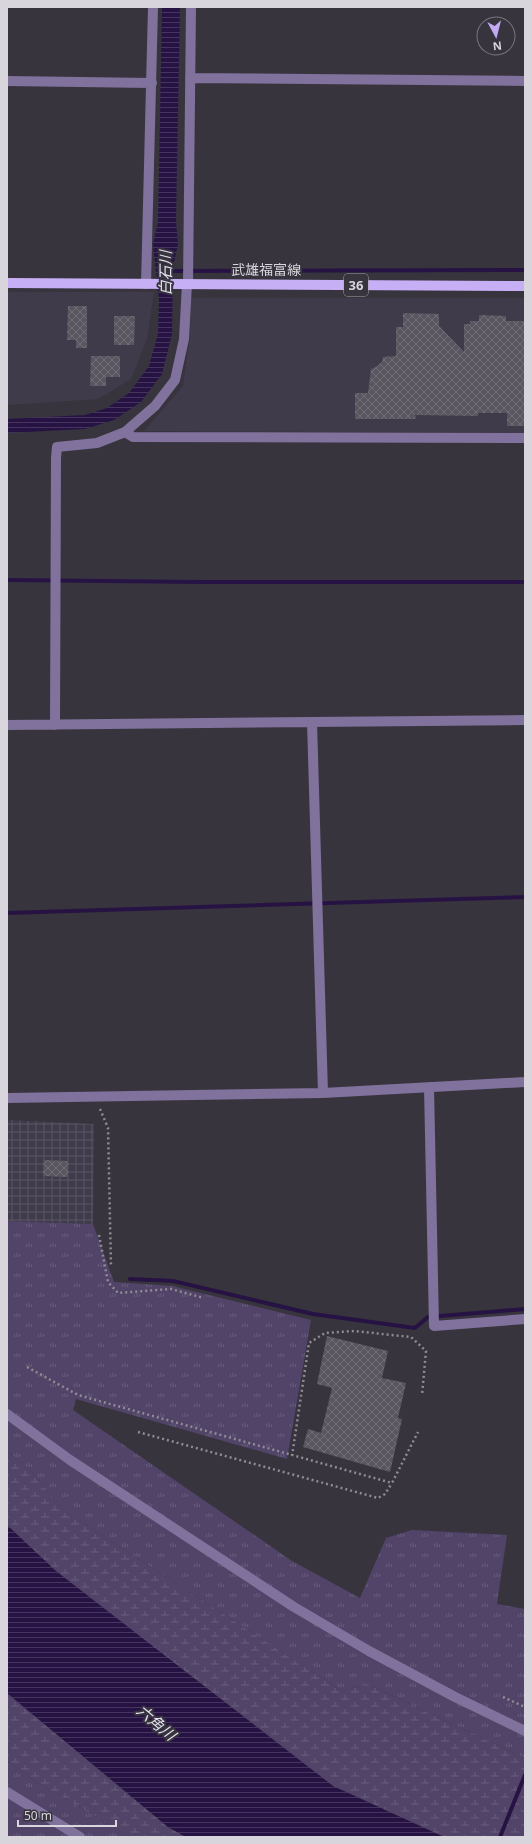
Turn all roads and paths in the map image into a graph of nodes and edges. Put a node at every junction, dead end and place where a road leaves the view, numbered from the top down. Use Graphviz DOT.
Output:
graph roads {
  1 [pos="152,7"];
  2 [pos="191,7"];
  3 [pos="190,78"];
  4 [pos="7,81"];
  5 [pos="525,81"];
  6 [pos="152,82"];
  7 [pos="188,281"];
  8 [pos="7,283"];
  9 [pos="147,284"];
  10 [pos="525,286"];
  11 [pos="125,432"];
  12 [pos="525,438"];
  13 [pos="525,720"];
  14 [pos="312,722"];
  15 [pos="7,725"];
  16 [pos="55,725"];
  17 [pos="525,1082"];
  18 [pos="429,1087"];
  19 [pos="323,1093"];
  20 [pos="7,1098"];
  21 [pos="100,1110"];
  22 [pos="99,1235"];
  23 [pos="112,1266"];
  24 [pos="204,1298"];
  25 [pos="525,1319"];
  26 [pos="27,1367"];
  27 [pos="422,1395"];
  28 [pos="7,1414"];
  29 [pos="138,1432"];
  30 [pos="418,1432"];
  31 [pos="292,1456"];
  32 [pos="392,1483"];
  33 [pos="503,1697"];
  34 [pos="525,1708"];
  35 [pos="525,1731"];
  36 [pos="7,1792"];
  37 [pos="80,1837"];
  1 -- 6 [label="street"];
  2 -- 3 [label="street"];
  3 -- 5 [label="street"];
  3 -- 7 [label="street"];
  4 -- 6 [label="street"];
  6 -- 9 [label="street"];
  7 -- 9 [label="main road, 武雄福富線 / 36"];
  7 -- 10 [label="main road, 武雄福富線 / 36"];
  7 -- 11 [label="street"];
  8 -- 9 [label="main road, 武雄福富線 / 36"];
  11 -- 12 [label="street"];
  11 -- 16 [label="street"];
  13 -- 14 [label="street"];
  14 -- 16 [label="street"];
  14 -- 19 [label="street"];
  15 -- 16 [label="street"];
  17 -- 18 [label="street"];
  18 -- 19 [label="street"];
  18 -- 25 [label="street"];
  19 -- 20 [label="street"];
  21 -- 23 [label="path"];
  22 -- 24 [label="path"];
  26 -- 31 [label="path"];
  27 -- 31 [label="path"];
  28 -- 35 [label="street"];
  29 -- 32 [label="path"];
  30 -- 32 [label="path"];
  31 -- 32 [label="path"];
  33 -- 34 [label="path"];
  36 -- 37 [label="street"];
}
